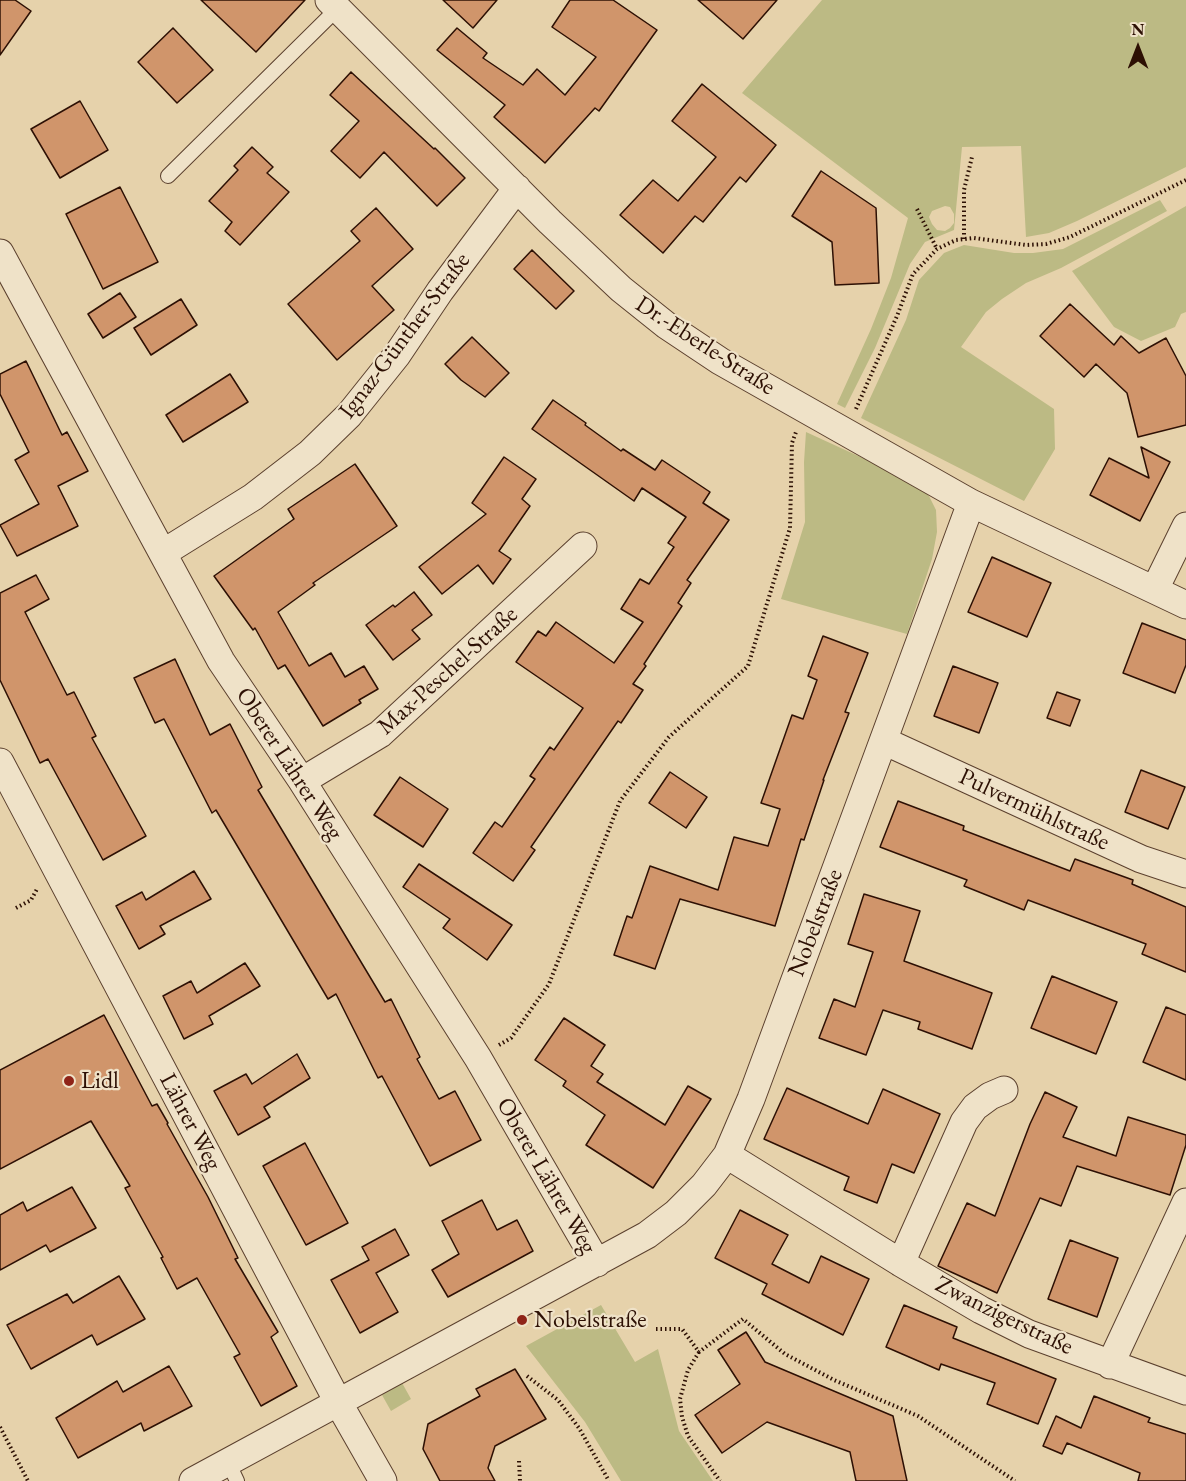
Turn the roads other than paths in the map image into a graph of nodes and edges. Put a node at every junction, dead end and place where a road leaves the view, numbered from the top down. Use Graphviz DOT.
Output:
graph roads {
  1 [pos="334,4"];
  2 [pos="168,176"];
  3 [pos="517,188"];
  4 [pos="0,253"];
  5 [pos="971,503"];
  6 [pos="1186,526"];
  7 [pos="583,546"];
  8 [pos="163,553"];
  9 [pos="1155,590"];
  10 [pos="1186,605"];
  11 [pos="884,741"];
  12 [pos="0,762"];
  13 [pos="302,781"];
  14 [pos="1186,874"];
  15 [pos="1004,1090"];
  16 [pos="727,1155"];
  17 [pos="1186,1202"];
  18 [pos="597,1263"];
  19 [pos="901,1263"];
  20 [pos="1110,1365"];
  21 [pos="1186,1392"];
  22 [pos="338,1402"];
  23 [pos="232,1471"];
  24 [pos="193,1481"];
  25 [pos="383,1481"];
  1 -- 2 [label="lane"];
  1 -- 3 [label="street, Dr.-Eberle-Straße"];
  3 -- 5 [label="street, Dr.-Eberle-Straße"];
  3 -- 8 [label="street, Ignaz-Günther-Straße"];
  4 -- 8 [label="street, Oberer Lährer Weg"];
  5 -- 9 [label="street, Dr.-Eberle-Straße"];
  5 -- 11 [label="street, Nobelstraße"];
  6 -- 9 [label="street"];
  7 -- 13 [label="street, Max-Peschel-Straße"];
  8 -- 13 [label="street, Oberer Lährer Weg"];
  9 -- 10 [label="street, Dr.-Eberle-Straße"];
  11 -- 14 [label="street, Pulvermühlstraße"];
  11 -- 16 [label="street, Nobelstraße"];
  12 -- 22 [label="street, Lährer Weg"];
  13 -- 18 [label="street, Oberer Lährer Weg"];
  15 -- 19 [label="street"];
  16 -- 18 [label="street, Nobelstraße"];
  16 -- 19 [label="street, Zwanzigerstraße"];
  17 -- 20 [label="street"];
  18 -- 22 [label="street, Nobelstraße"];
  19 -- 20 [label="street, Zwanzigerstraße"];
  20 -- 21 [label="street, Zwanzigerstraße"];
  22 -- 23 [label="street, Nobelstraße"];
  22 -- 25 [label="street, Lährer Weg"];
  23 -- 24 [label="street, Nobelstraße"];
}
